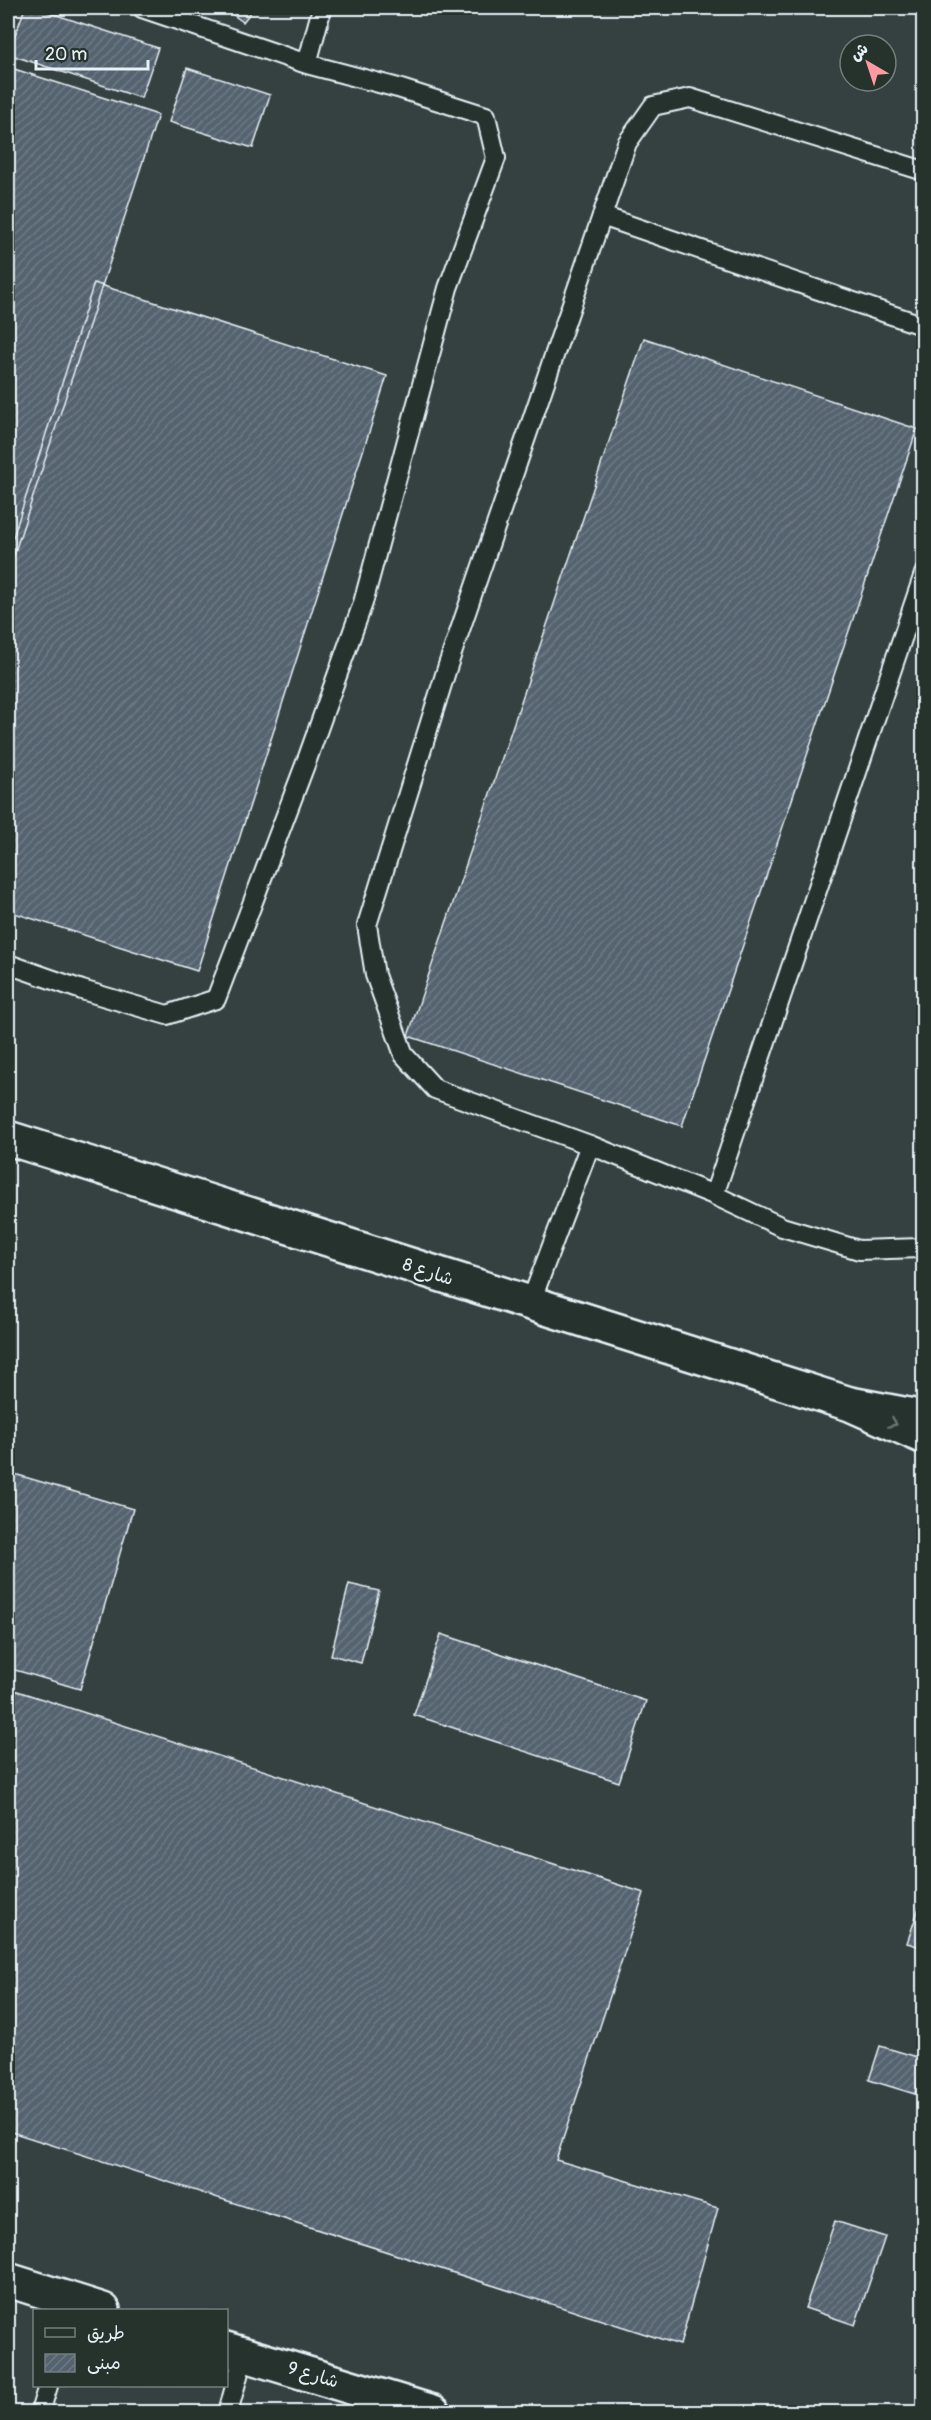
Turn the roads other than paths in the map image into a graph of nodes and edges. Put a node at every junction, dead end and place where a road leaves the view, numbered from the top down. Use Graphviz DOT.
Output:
graph roads {
  1 [pos="142,8"];
  2 [pos="322,8"];
  3 [pos="307,64"];
  4 [pos="924,171"];
  5 [pos="602,216"];
  6 [pos="924,326"];
  7 [pos="924,574"];
  8 [pos="8,964"];
  9 [pos="8,1138"];
  10 [pos="590,1145"];
  11 [pos="714,1195"];
  12 [pos="922,1248"];
  13 [pos="530,1304"];
  14 [pos="850,1404"];
  15 [pos="924,1418"];
  16 [pos="924,1437"];
  17 [pos="8,2280"];
  18 [pos="70,2306"];
  19 [pos="94,2309"];
  20 [pos="235,2351"];
  21 [pos="47,2387"];
  22 [pos="40,2412"];
  23 [pos="228,2412"];
  24 [pos="433,2412"];
  1 -- 3 [label="lane"];
  2 -- 3 [label="lane"];
  3 -- 8 [label="lane"];
  4 -- 5 [label="lane"];
  5 -- 6 [label="lane"];
  5 -- 10 [label="lane"];
  7 -- 11 [label="lane"];
  9 -- 13 [label="street, شارع 8"];
  10 -- 11 [label="lane"];
  10 -- 13 [label="lane"];
  11 -- 12 [label="lane"];
  13 -- 14 [label="street, شارع 8"];
  14 -- 15 [label="street, شارع 8"];
  14 -- 16 [label="street, شارع 8, one-way"];
  17 -- 18 [label="street"];
  18 -- 19 [label="street"];
  20 -- 23 [label="lane"];
  20 -- 24 [label="street, شارع 9"];
  21 -- 22 [label="lane"];
}
